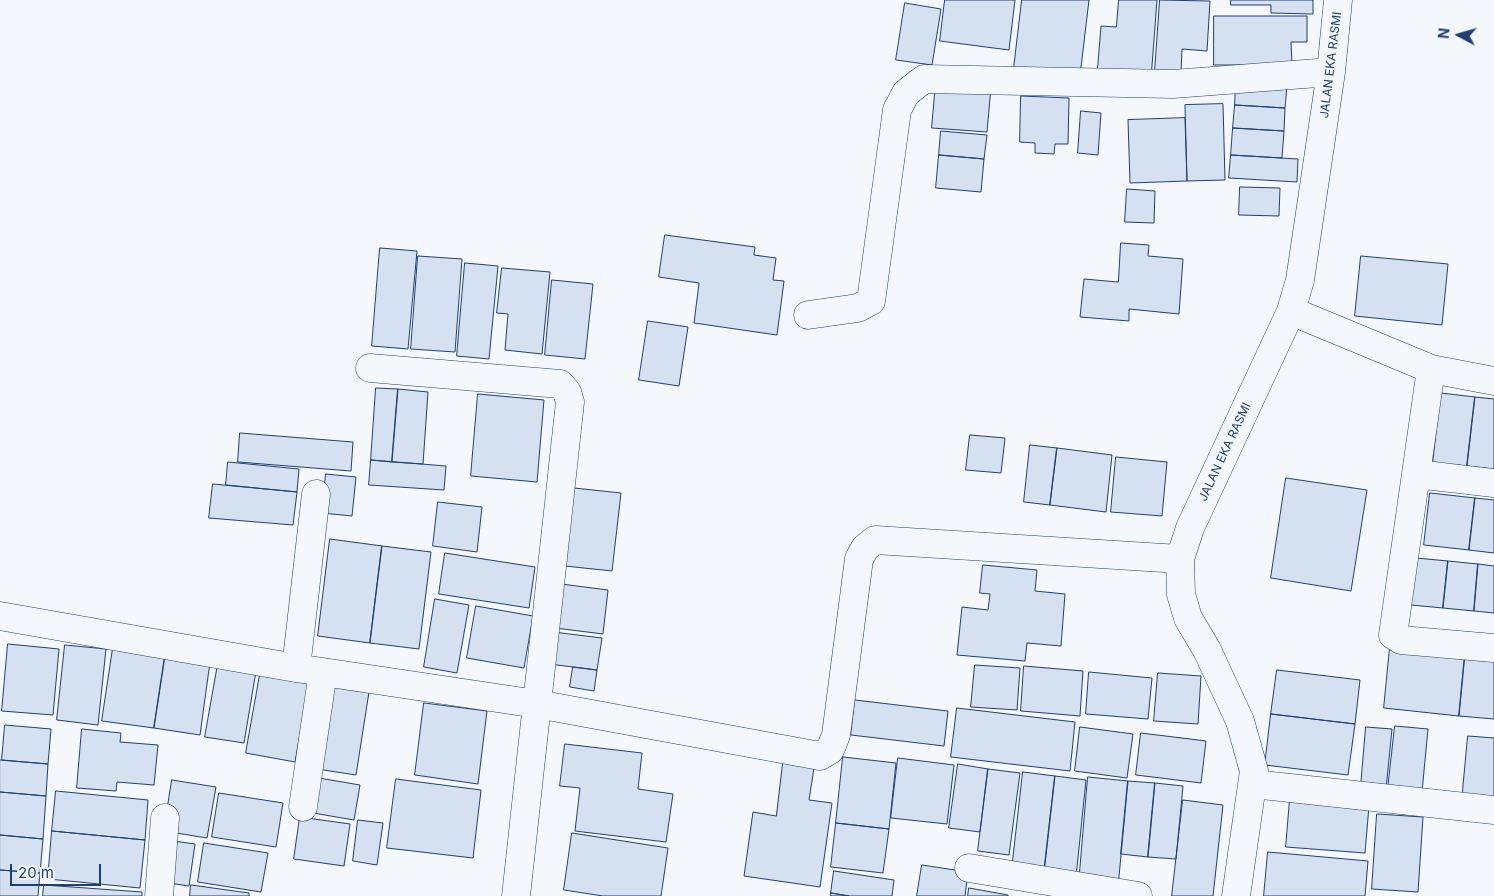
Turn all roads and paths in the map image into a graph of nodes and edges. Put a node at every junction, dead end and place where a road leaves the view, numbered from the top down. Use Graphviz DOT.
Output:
graph roads {
  1 [pos="1338,0"];
  2 [pos="1331,72"];
  3 [pos="1290,311"];
  4 [pos="808,315"];
  5 [pos="370,368"];
  6 [pos="1431,369"];
  7 [pos="1494,381"];
  8 [pos="1416,474"];
  9 [pos="1494,483"];
  10 [pos="316,494"];
  11 [pos="1180,559"];
  12 [pos="0,616"];
  13 [pos="1494,648"];
  14 [pos="296,668"];
  15 [pos="323,672"];
  16 [pos="537,704"];
  17 [pos="1253,784"];
  18 [pos="303,807"];
  19 [pos="1494,810"];
  20 [pos="165,818"];
  21 [pos="969,868"];
  22 [pos="159,896"];
  23 [pos="516,896"];
  24 [pos="1138,896"];
  25 [pos="1236,896"];
  1 -- 2 [label="street, JALAN EKA RASMI"];
  2 -- 3 [label="street, JALAN EKA RASMI"];
  2 -- 4 [label="street"];
  3 -- 6 [label="street"];
  3 -- 11 [label="street, JALAN EKA RASMI"];
  5 -- 16 [label="street"];
  6 -- 7 [label="street"];
  6 -- 8 [label="street"];
  8 -- 9 [label="street"];
  8 -- 13 [label="street"];
  10 -- 14 [label="street"];
  11 -- 16 [label="street"];
  11 -- 17 [label="street, JALAN EKA RASMI"];
  12 -- 14 [label="street"];
  14 -- 15 [label="street"];
  15 -- 16 [label="street"];
  15 -- 18 [label="street"];
  16 -- 23 [label="street"];
  17 -- 19 [label="street"];
  17 -- 25 [label="street, JALAN EKA RASMI"];
  20 -- 22 [label="street"];
  21 -- 24 [label="street"];
}
